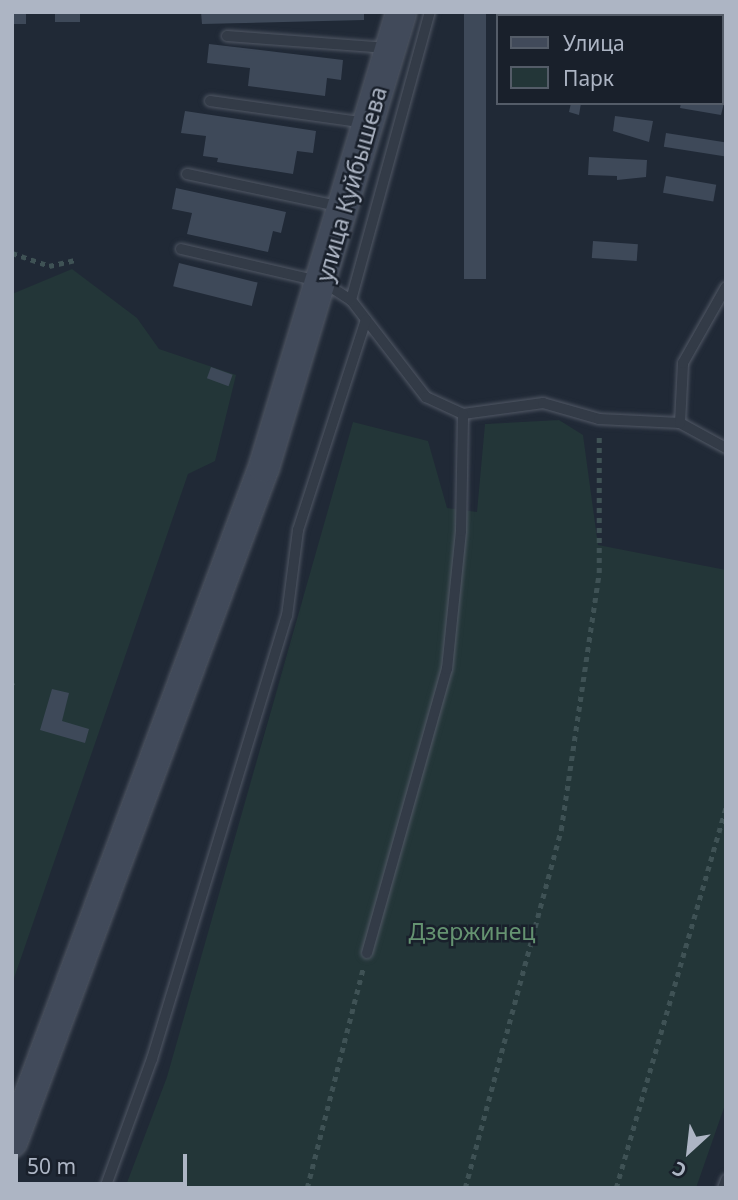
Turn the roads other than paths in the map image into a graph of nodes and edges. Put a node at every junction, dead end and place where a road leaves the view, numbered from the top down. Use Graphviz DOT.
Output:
graph roads {
  1 [pos="401,12"];
  2 [pos="430,12"];
  3 [pos="227,36"];
  4 [pos="390,48"];
  5 [pos="210,101"];
  6 [pos="369,123"];
  7 [pos="187,174"];
  8 [pos="344,208"];
  9 [pos="181,249"];
  10 [pos="323,282"];
  11 [pos="726,287"];
  12 [pos="351,300"];
  13 [pos="366,320"];
  14 [pos="463,414"];
  15 [pos="680,423"];
  16 [pos="726,448"];
  17 [pos="367,953"];
  18 [pos="12,1142"];
  19 [pos="726,1180"];
  20 [pos="105,1188"];
  21 [pos="723,1188"];
  1 -- 4 [label="main road, улица Куйбышева"];
  2 -- 12 [label="lane"];
  3 -- 4 [label="lane"];
  4 -- 6 [label="main road, улица Куйбышева"];
  5 -- 6 [label="lane"];
  6 -- 8 [label="main road, улица Куйбышева"];
  7 -- 8 [label="lane"];
  8 -- 10 [label="main road, улица Куйбышева"];
  9 -- 10 [label="lane"];
  10 -- 12 [label="lane"];
  10 -- 18 [label="main road, улица Куйбышева"];
  11 -- 15 [label="lane"];
  12 -- 13 [label="lane"];
  13 -- 14 [label="lane"];
  13 -- 20 [label="lane"];
  14 -- 15 [label="lane"];
  14 -- 17 [label="lane"];
  15 -- 16 [label="lane"];
  19 -- 21 [label="lane"];
}
